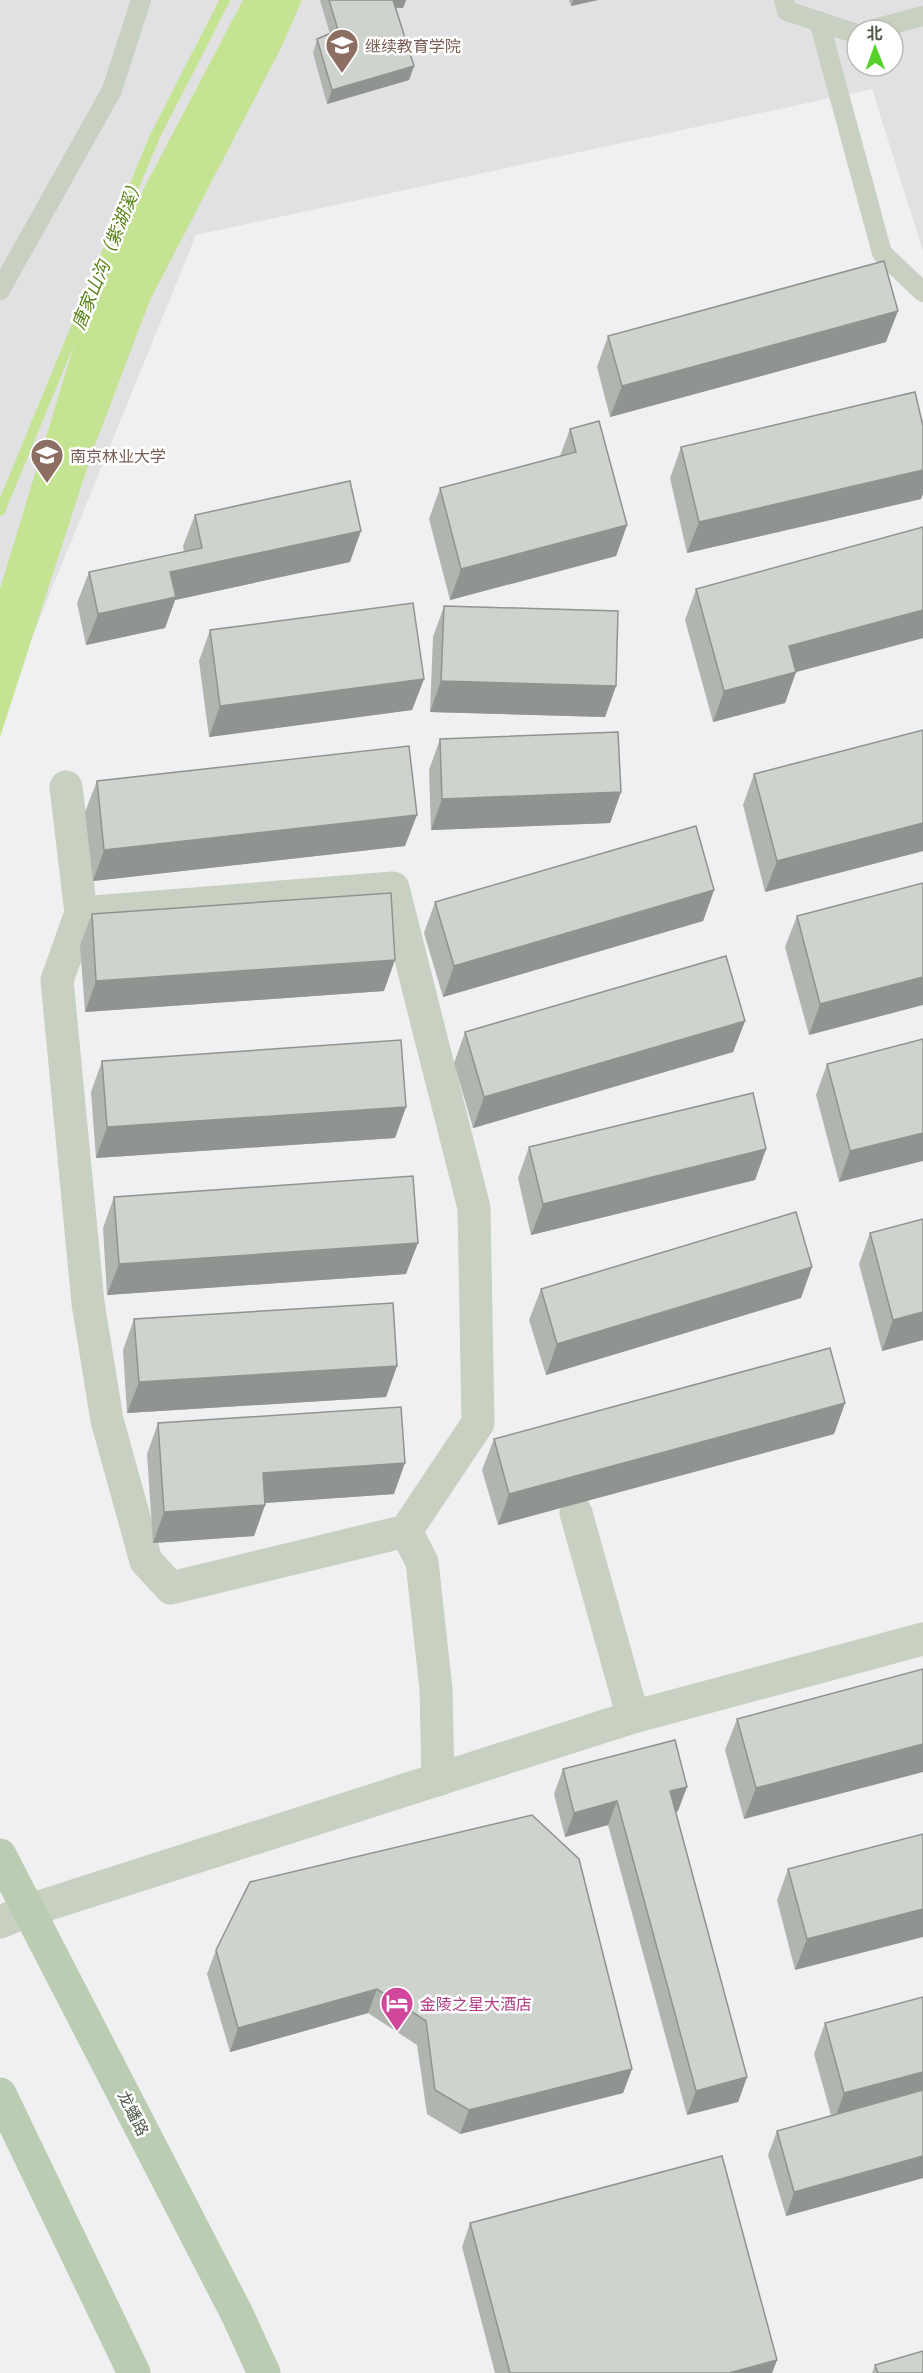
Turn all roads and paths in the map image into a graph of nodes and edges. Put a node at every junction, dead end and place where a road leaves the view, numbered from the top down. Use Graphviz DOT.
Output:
graph roads {
  1 [pos="141,0"];
  2 [pos="784,0"];
  3 [pos="923,16"];
  4 [pos="819,21"];
  5 [pos="905,21"];
  6 [pos="845,30"];
  7 [pos="0,290"];
  8 [pos="923,292"];
  9 [pos="66,787"];
  10 [pos="81,913"];
  11 [pos="576,1513"];
  12 [pos="406,1531"];
  13 [pos="923,1639"];
  14 [pos="633,1717"];
  15 [pos="438,1779"];
  16 [pos="0,1855"];
  17 [pos="30,1910"];
  18 [pos="0,1922"];
  19 [pos="0,2094"];
  20 [pos="134,2373"];
  21 [pos="264,2373"];
  1 -- 7 [label="lane"];
  2 -- 4 [label="lane"];
  3 -- 5 [label="lane"];
  4 -- 6 [label="lane"];
  4 -- 8 [label="lane"];
  9 -- 10 [label="street"];
  10 -- 12 [label="street"];
  10 -- 12 [label="street"];
  11 -- 14 [label="street"];
  12 -- 15 [label="street"];
  13 -- 14 [label="street"];
  14 -- 15 [label="street"];
  15 -- 17 [label="street"];
  16 -- 17 [label="main road, 龙蟠路"];
  17 -- 18 [label="street"];
  17 -- 21 [label="main road, 龙蟠路"];
  19 -- 20 [label="main road"];
}
